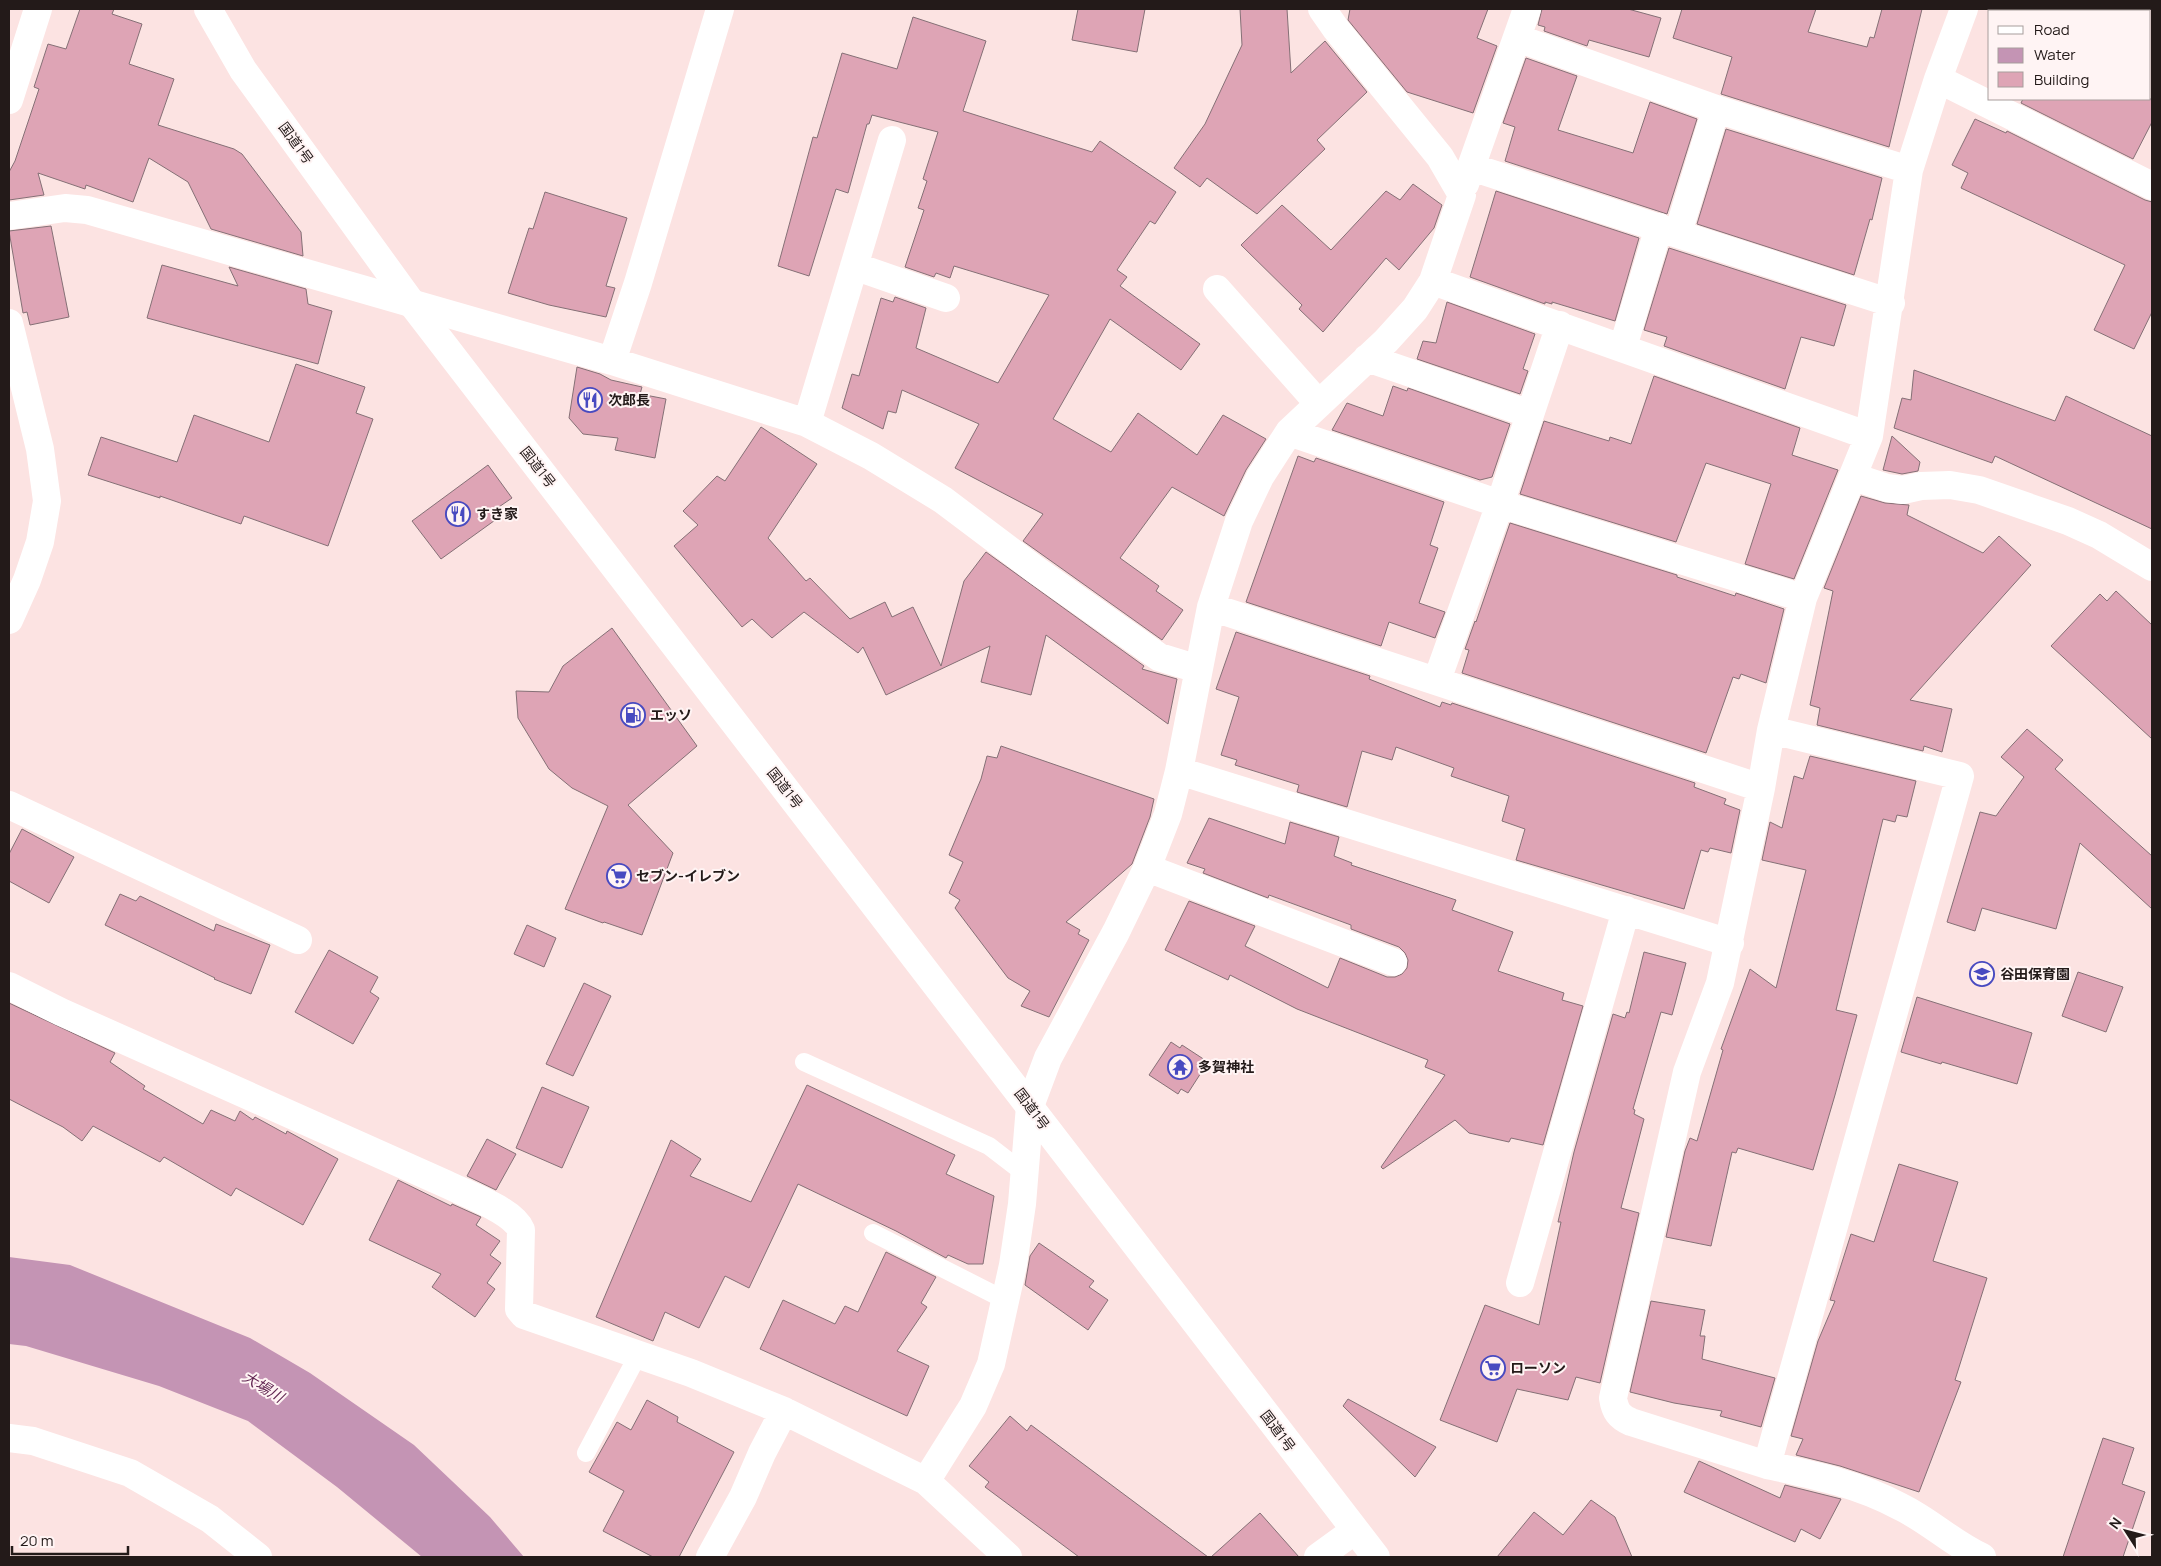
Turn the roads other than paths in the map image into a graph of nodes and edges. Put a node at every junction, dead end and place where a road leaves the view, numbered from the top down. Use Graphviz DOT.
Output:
graph roads {
  1 [pos="38,9"];
  2 [pos="208,9"];
  3 [pos="720,9"];
  4 [pos="1322,9"];
  5 [pos="1527,9"];
  6 [pos="1964,9"];
  7 [pos="1517,38"];
  8 [pos="1938,79"];
  9 [pos="10,94"];
  10 [pos="1716,109"];
  11 [pos="892,140"];
  12 [pos="1471,167"];
  13 [pos="1909,170"];
  14 [pos="2152,186"];
  15 [pos="1462,195"];
  16 [pos="9,216"];
  17 [pos="1668,230"];
  18 [pos="854,266"];
  19 [pos="1433,281"];
  20 [pos="1217,289"];
  21 [pos="946,298"];
  22 [pos="1891,303"];
  23 [pos="413,305"];
  24 [pos="9,323"];
  25 [pos="1560,325"];
  26 [pos="1623,347"];
  27 [pos="1367,358"];
  28 [pos="612,361"];
  29 [pos="1318,404"];
  30 [pos="1530,414"];
  31 [pos="807,423"];
  32 [pos="1289,432"];
  33 [pos="1870,436"];
  34 [pos="1854,478"];
  35 [pos="1500,504"];
  36 [pos="2152,567"];
  37 [pos="1803,598"];
  38 [pos="1211,607"];
  39 [pos="9,620"];
  40 [pos="1198,670"];
  41 [pos="1437,680"];
  42 [pos="1770,730"];
  43 [pos="1179,771"];
  44 [pos="1761,788"];
  45 [pos="9,806"];
  46 [pos="1147,868"];
  47 [pos="1626,910"];
  48 [pos="298,940"];
  49 [pos="1730,943"];
  50 [pos="1393,962"];
  51 [pos="9,986"];
  52 [pos="804,1062"];
  53 [pos="1030,1106"];
  54 [pos="1024,1172"];
  55 [pos="873,1233"];
  56 [pos="1520,1283"];
  57 [pos="1005,1300"];
  58 [pos="638,1355"];
  59 [pos="784,1411"];
  60 [pos="9,1438"];
  61 [pos="586,1453"];
  62 [pos="1767,1465"];
  63 [pos="926,1480"];
  64 [pos="1354,1531"];
  65 [pos="258,1557"];
  66 [pos="710,1557"];
  67 [pos="1008,1557"];
  68 [pos="1318,1557"];
  69 [pos="1376,1557"];
  70 [pos="1982,1557"];
  1 -- 9 [label="main road"];
  2 -- 23 [label="main road, 国道1号"];
  3 -- 28 [label="main road"];
  4 -- 15 [label="main road"];
  5 -- 7 [label="main road"];
  6 -- 8 [label="main road"];
  7 -- 10 [label="main road"];
  7 -- 12 [label="main road"];
  8 -- 13 [label="main road"];
  8 -- 14 [label="main road"];
  10 -- 13 [label="main road"];
  10 -- 17 [label="main road"];
  11 -- 18 [label="main road"];
  12 -- 15 [label="main road"];
  12 -- 17 [label="main road"];
  13 -- 22 [label="main road"];
  15 -- 19 [label="main road"];
  16 -- 23 [label="main road"];
  17 -- 22 [label="main road"];
  17 -- 26 [label="main road"];
  18 -- 21 [label="main road"];
  18 -- 31 [label="main road"];
  19 -- 25 [label="main road"];
  19 -- 27 [label="main road"];
  20 -- 29 [label="main road"];
  22 -- 33 [label="main road"];
  23 -- 28 [label="main road"];
  23 -- 53 [label="main road, 国道1号"];
  24 -- 39 [label="main road"];
  25 -- 26 [label="main road"];
  25 -- 30 [label="main road"];
  26 -- 33 [label="main road"];
  27 -- 29 [label="main road"];
  27 -- 30 [label="main road"];
  28 -- 31 [label="main road"];
  29 -- 32 [label="main road"];
  30 -- 35 [label="main road"];
  31 -- 40 [label="main road"];
  32 -- 35 [label="main road"];
  32 -- 38 [label="main road"];
  33 -- 34 [label="main road"];
  34 -- 36 [label="main road"];
  34 -- 37 [label="main road"];
  35 -- 37 [label="main road"];
  35 -- 41 [label="main road"];
  37 -- 42 [label="main road"];
  38 -- 40 [label="main road"];
  38 -- 41 [label="main road"];
  40 -- 43 [label="main road"];
  41 -- 44 [label="main road"];
  42 -- 44 [label="main road"];
  42 -- 62 [label="main road"];
  43 -- 46 [label="main road"];
  43 -- 47 [label="main road"];
  44 -- 49 [label="main road"];
  45 -- 48 [label="main road"];
  46 -- 50 [label="main road"];
  46 -- 53 [label="main road"];
  47 -- 49 [label="main road"];
  47 -- 56 [label="main road"];
  49 -- 62 [label="main road"];
  51 -- 58 [label="main road"];
  52 -- 54 [label="lane"];
  53 -- 54 [label="main road"];
  53 -- 64 [label="main road, 国道1号"];
  54 -- 57 [label="main road"];
  55 -- 57 [label="lane"];
  57 -- 63 [label="main road"];
  58 -- 59 [label="main road"];
  58 -- 61 [label="lane"];
  59 -- 63 [label="main road"];
  59 -- 66 [label="main road"];
  60 -- 65 [label="main road"];
  62 -- 70 [label="main road"];
  63 -- 67 [label="main road"];
  64 -- 68 [label="main road"];
  64 -- 69 [label="main road, 国道1号"];
}
